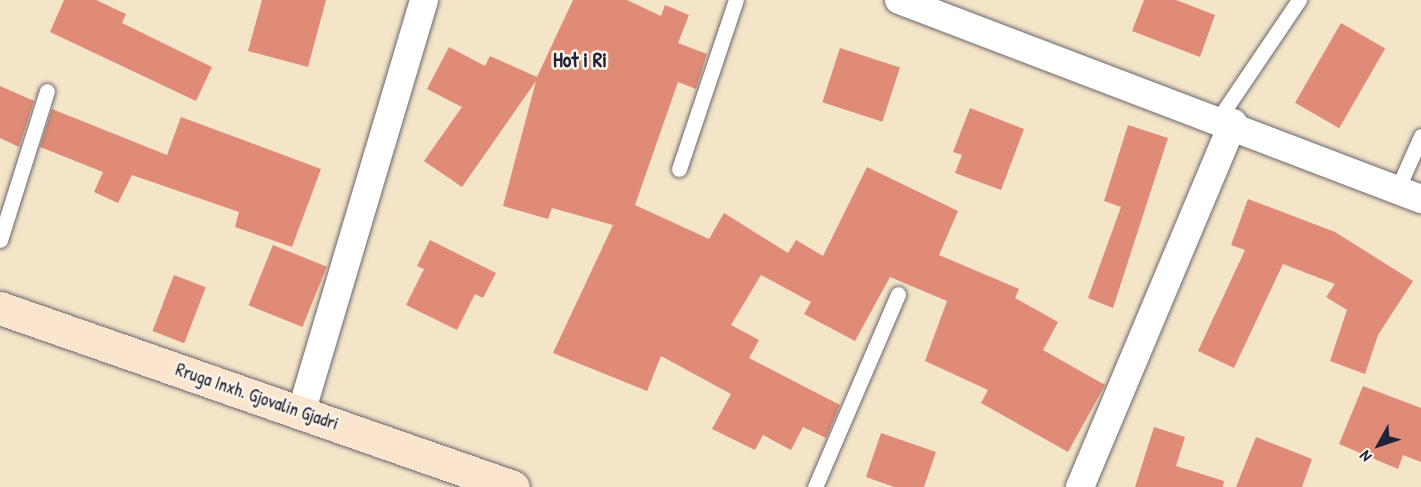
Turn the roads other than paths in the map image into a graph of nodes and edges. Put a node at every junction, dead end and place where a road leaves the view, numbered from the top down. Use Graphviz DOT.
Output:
graph roads {
  1 [pos="424,0"];
  2 [pos="736,0"];
  3 [pos="899,0"];
  4 [pos="1299,0"];
  5 [pos="47,91"];
  6 [pos="1226,121"];
  7 [pos="1421,136"];
  8 [pos="679,170"];
  9 [pos="1409,194"];
  10 [pos="0,240"];
  11 [pos="898,294"];
  12 [pos="0,308"];
  13 [pos="301,413"];
  14 [pos="513,487"];
  15 [pos="815,487"];
  16 [pos="1080,487"];
  1 -- 13 [label="street"];
  2 -- 8 [label="lane"];
  3 -- 6 [label="street"];
  4 -- 6 [label="lane"];
  5 -- 10 [label="lane"];
  6 -- 9 [label="street"];
  6 -- 16 [label="street"];
  7 -- 9 [label="lane"];
  11 -- 15 [label="lane"];
  12 -- 13 [label="main road, Rruga Inxh. Gjovalin Gjadri"];
  13 -- 14 [label="main road, Rruga Inxh. Gjovalin Gjadri"];
}
